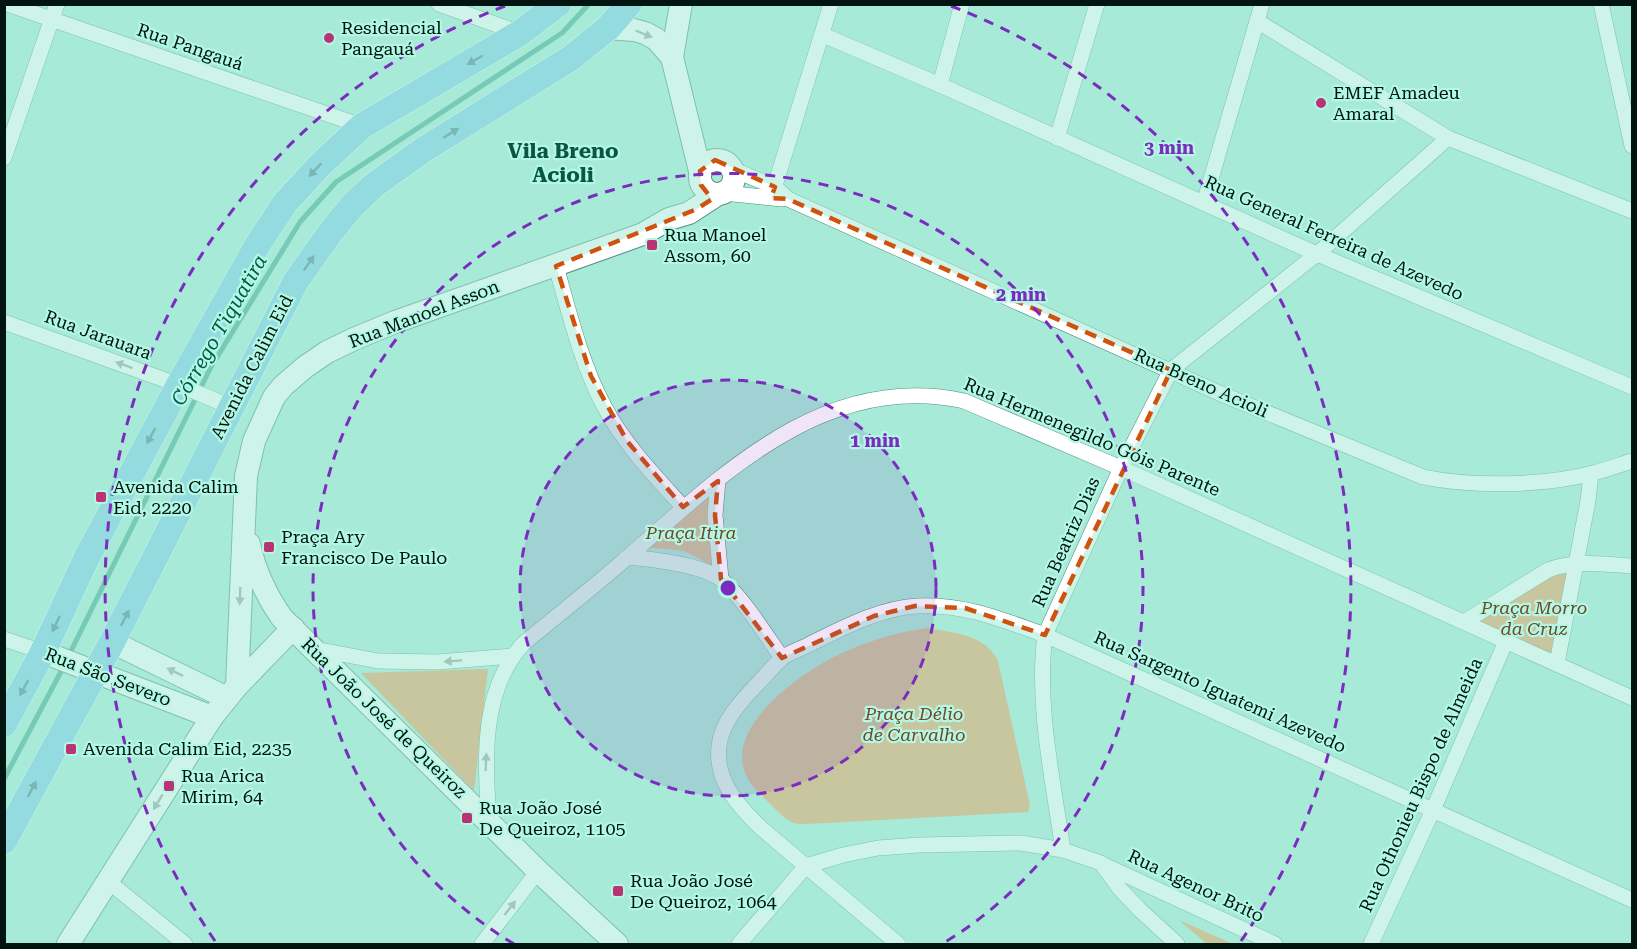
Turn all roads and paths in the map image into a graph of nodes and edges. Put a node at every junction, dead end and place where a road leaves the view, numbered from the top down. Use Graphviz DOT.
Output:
graph roads {
  1 [pos="7,4"];
  2 [pos="57,4"];
  3 [pos="439,4"];
  4 [pos="558,4"];
  5 [pos="629,4"];
  6 [pos="681,4"];
  7 [pos="831,4"];
  8 [pos="962,4"];
  9 [pos="1097,4"];
  10 [pos="1262,4"];
  11 [pos="1601,4"];
  12 [pos="52,20"];
  13 [pos="1257,21"];
  14 [pos="608,28"];
  15 [pos="520,33"];
  16 [pos="823,35"];
  17 [pos="672,57"];
  18 [pos="940,84"];
  19 [pos="688,115"];
  20 [pos="362,126"];
  21 [pos="1057,138"];
  22 [pos="1449,138"];
  23 [pos="1632,146"];
  24 [pos="4,158"];
  25 [pos="727,165"];
  26 [pos="700,175"];
  27 [pos="721,193"];
  28 [pos="773,193"];
  29 [pos="1204,203"];
  30 [pos="1632,211"];
  31 [pos="669,219"];
  32 [pos="1317,254"];
  33 [pos="556,266"];
  34 [pos="4,322"];
  35 [pos="1171,370"];
  36 [pos="179,385"];
  37 [pos="1632,387"];
  38 [pos="231,407"];
  39 [pos="1632,461"];
  40 [pos="1120,468"];
  41 [pos="1591,474"];
  42 [pos="718,480"];
  43 [pos="683,507"];
  44 [pos="243,516"];
  45 [pos="627,557"];
  46 [pos="1576,563"];
  47 [pos="1632,566"];
  48 [pos="721,579"];
  49 [pos="1464,622"];
  50 [pos="293,628"];
  51 [pos="1045,635"];
  52 [pos="4,639"];
  53 [pos="1506,641"];
  54 [pos="112,642"];
  55 [pos="313,649"];
  56 [pos="49,654"];
  57 [pos="512,656"];
  58 [pos="782,658"];
  59 [pos="1557,663"];
  60 [pos="86,668"];
  61 [pos="232,692"];
  62 [pos="1632,698"];
  63 [pos="212,717"];
  64 [pos="4,724"];
  65 [pos="1433,810"];
  66 [pos="489,821"];
  67 [pos="4,841"];
  68 [pos="1063,850"];
  69 [pos="1101,863"];
  70 [pos="806,866"];
  71 [pos="538,871"];
  72 [pos="109,882"];
  73 [pos="1632,900"];
  74 [pos="68,945"];
  75 [pos="185,945"];
  76 [pos="482,945"];
  77 [pos="617,945"];
  78 [pos="739,945"];
  79 [pos="898,945"];
  80 [pos="1177,945"];
  81 [pos="1275,945"];
  82 [pos="1371,945"];
  1 -- 12 [label="street, Rua Pangauá"];
  2 -- 12 [label="street"];
  3 -- 15 [label="street"];
  4 -- 15 [label="main road"];
  5 -- 14 [label="main road, Avenida Calim Eid"];
  6 -- 17 [label="street, Rua Breno Acioli"];
  7 -- 16 [label="street"];
  8 -- 18 [label="street"];
  9 -- 21 [label="street"];
  10 -- 13 [label="street"];
  11 -- 23 [label="street"];
  12 -- 20 [label="street, Rua Pangauá"];
  12 -- 24 [label="street"];
  13 -- 22 [label="street"];
  13 -- 29 [label="street"];
  14 -- 17 [label="street, one-way"];
  38 -- 14 [label="main road, Avenida Calim Eid, one-way"];
  15 -- 20 [label="main road, one-way"];
  16 -- 18 [label="street, Rua General Ferreira de Azevedo"];
  16 -- 28 [label="street"];
  17 -- 19 [label="street, Rua Breno Acioli"];
  18 -- 21 [label="street, Rua General Ferreira de Azevedo"];
  19 -- 25 [label="street, Rua Breno Acioli"];
  19 -- 26 [label="street, Rua Breno Acioli"];
  20 -- 36 [label="main road, one-way"];
  21 -- 29 [label="street, Rua General Ferreira de Azevedo"];
  22 -- 30 [label="street"];
  22 -- 32 [label="street, Rua Beatriz Dias"];
  25 -- 26 [label="street"];
  25 -- 27 [label="street"];
  25 -- 28 [label="street, Rua Breno Acioli"];
  26 -- 27 [label="street"];
  26 -- 31 [label="street, Rua Manoel Asson"];
  27 -- 28 [label="street, Rua Breno Acioli"];
  27 -- 31 [label="street, Rua Manoel Asson"];
  28 -- 35 [label="street, Rua Breno Acioli"];
  29 -- 32 [label="street, Rua General Ferreira de Azevedo"];
  31 -- 33 [label="street, Rua Manoel Asson"];
  32 -- 35 [label="street, Rua Beatriz Dias"];
  32 -- 37 [label="street, Rua General Ferreira de Azevedo"];
  33 -- 43 [label="street"];
  33 -- 44 [label="street, Rua Manoel Asson"];
  36 -- 34 [label="street, Rua Jarauara, one-way"];
  35 -- 40 [label="street, Rua Beatriz Dias"];
  35 -- 41 [label="street, Rua Breno Acioli"];
  36 -- 38 [label="street, Rua Jarauara"];
  36 -- 56 [label="main road, one-way"];
  54 -- 38 [label="main road, Avenida Calim Eid, one-way"];
  39 -- 41 [label="street, Rua Breno Acioli"];
  40 -- 42 [label="street, Rua Hermenegildo Góis Parente"];
  40 -- 49 [label="street, Rua Hermenegildo Góis Parente"];
  40 -- 51 [label="street, Rua Beatriz Dias"];
  41 -- 46 [label="street"];
  42 -- 43 [label="street, Rua Hermenegildo Góis Parente"];
  42 -- 48 [label="street"];
  43 -- 45 [label="street, Rua Hermenegildo Góis Parente"];
  44 -- 50 [label="street, Rua João José de Queiroz"];
  44 -- 61 [label="street, one-way"];
  45 -- 48 [label="street"];
  45 -- 57 [label="street, Rua Hermenegildo Góis Parente"];
  46 -- 47 [label="street"];
  46 -- 49 [label="street"];
  46 -- 59 [label="street"];
  48 -- 58 [label="street"];
  49 -- 53 [label="street, Rua Hermenegildo Góis Parente"];
  50 -- 55 [label="street, Rua João José de Queiroz"];
  50 -- 61 [label="street"];
  51 -- 58 [label="street, Rua Sargento Iguatemi Azevedo"];
  51 -- 65 [label="street, Rua Sargento Iguatemi Azevedo"];
  51 -- 68 [label="street, Rua Beatriz Dias"];
  52 -- 56 [label="street, Rua São Severo"];
  53 -- 59 [label="street, Rua Hermenegildo Góis Parente"];
  53 -- 65 [label="street, Rua Othonieu Bispo de Almeida"];
  54 -- 60 [label="main road, Avenida Calim Eid"];
  61 -- 54 [label="street, Rua São Severo, one-way"];
  57 -- 55 [label="street, one-way"];
  55 -- 66 [label="street, Rua João José de Queiroz"];
  56 -- 60 [label="street, Rua São Severo"];
  56 -- 64 [label="main road, one-way"];
  66 -- 57 [label="street, Rua Hermenegildo Góis Parente, one-way"];
  58 -- 70 [label="street"];
  59 -- 62 [label="street, Rua Hermenegildo Góis Parente"];
  60 -- 63 [label="street, Rua São Severo"];
  67 -- 60 [label="main road, Avenida Calim Eid, one-way"];
  61 -- 63 [label="street"];
  63 -- 72 [label="street, one-way"];
  65 -- 73 [label="street, Rua Sargento Iguatemi Azevedo"];
  65 -- 82 [label="street, Rua Othonieu Bispo de Almeida"];
  66 -- 71 [label="street, Rua João José de Queiroz"];
  68 -- 69 [label="street, Rua Agenor Brito"];
  68 -- 70 [label="street"];
  69 -- 80 [label="street"];
  69 -- 81 [label="street, Rua Agenor Brito"];
  70 -- 78 [label="street"];
  70 -- 79 [label="street"];
  76 -- 71 [label="street, one-way"];
  71 -- 77 [label="street, Rua João José de Queiroz"];
  72 -- 74 [label="street"];
  72 -- 75 [label="street"];
}
